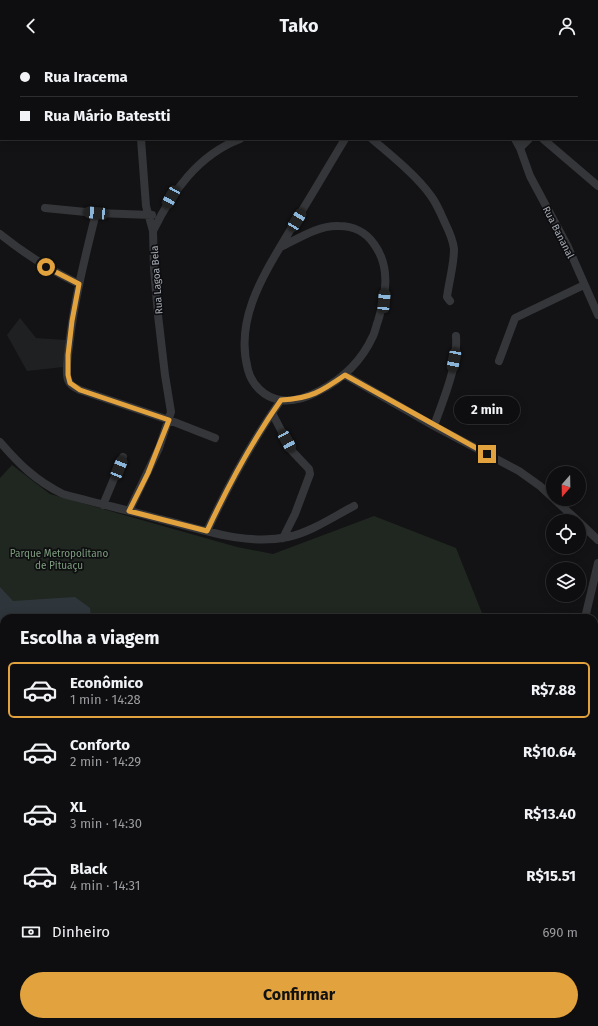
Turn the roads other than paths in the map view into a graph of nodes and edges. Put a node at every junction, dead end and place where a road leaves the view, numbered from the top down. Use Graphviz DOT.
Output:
graph roads {
  1 [pos="141,140"];
  2 [pos="238,140"];
  3 [pos="344,140"];
  4 [pos="373,140"];
  5 [pos="516,140"];
  6 [pos="528,140"];
  7 [pos="544,140"];
  8 [pos="520,148"];
  9 [pos="598,186"];
  10 [pos="45,208"];
  11 [pos="96,213"];
  12 [pos="148,215"];
  13 [pos="161,215"];
  14 [pos="153,231"];
  15 [pos="0,234"];
  16 [pos="281,247"];
  17 [pos="79,284"];
  18 [pos="584,285"];
  19 [pos="450,301"];
  20 [pos="598,315"];
  21 [pos="456,336"];
  22 [pos="499,361"];
  23 [pos="345,375"];
  24 [pos="281,400"];
  25 [pos="272,413"];
  26 [pos="169,420"];
  27 [pos="434,426"];
  28 [pos="215,438"];
  29 [pos="0,442"];
  30 [pos="123,457"];
  31 [pos="546,492"];
  32 [pos="103,504"];
  33 [pos="354,506"];
  34 [pos="561,506"];
  35 [pos="129,511"];
  36 [pos="569,514"];
  37 [pos="586,529"];
  38 [pos="207,531"];
  39 [pos="283,538"];
  40 [pos="598,540"];
  41 [pos="598,563"];
  42 [pos="589,596"];
  43 [pos="598,598"];
  44 [pos="586,614"];
  1 -- 12 [label="street, Rua Lagoa Bela"];
  2 -- 13 [label="street"];
  3 -- 16 [label="street"];
  4 -- 19 [label="street"];
  5 -- 8 [label="street, Rua Bananal"];
  6 -- 8 [label="street"];
  7 -- 9 [label="street"];
  8 -- 18 [label="street, Rua Bananal"];
  10 -- 11 [label="street"];
  11 -- 12 [label="street"];
  11 -- 17 [label="street"];
  12 -- 13 [label="street"];
  12 -- 14 [label="street, Rua Lagoa Bela"];
  13 -- 14 [label="street"];
  14 -- 26 [label="street, Rua Lagoa Bela"];
  15 -- 17 [label="street"];
  16 -- 23 [label="street"];
  16 -- 24 [label="street"];
  17 -- 26 [label="street"];
  18 -- 20 [label="street, Rua Bananal"];
  18 -- 22 [label="street"];
  21 -- 27 [label="street"];
  23 -- 24 [label="street"];
  23 -- 27 [label="street"];
  24 -- 25 [label="street"];
  25 -- 38 [label="street"];
  25 -- 39 [label="street"];
  26 -- 28 [label="street"];
  26 -- 35 [label="street, Rua Lagoa Bela"];
  27 -- 31 [label="street"];
  29 -- 32 [label="street"];
  30 -- 32 [label="street"];
  32 -- 35 [label="street"];
  33 -- 39 [label="street"];
  34 -- 36 [label="street"];
  35 -- 38 [label="street"];
  37 -- 40 [label="street"];
  38 -- 39 [label="street"];
  41 -- 42 [label="street"];
  42 -- 43 [label="street"];
  42 -- 44 [label="street"];
}
